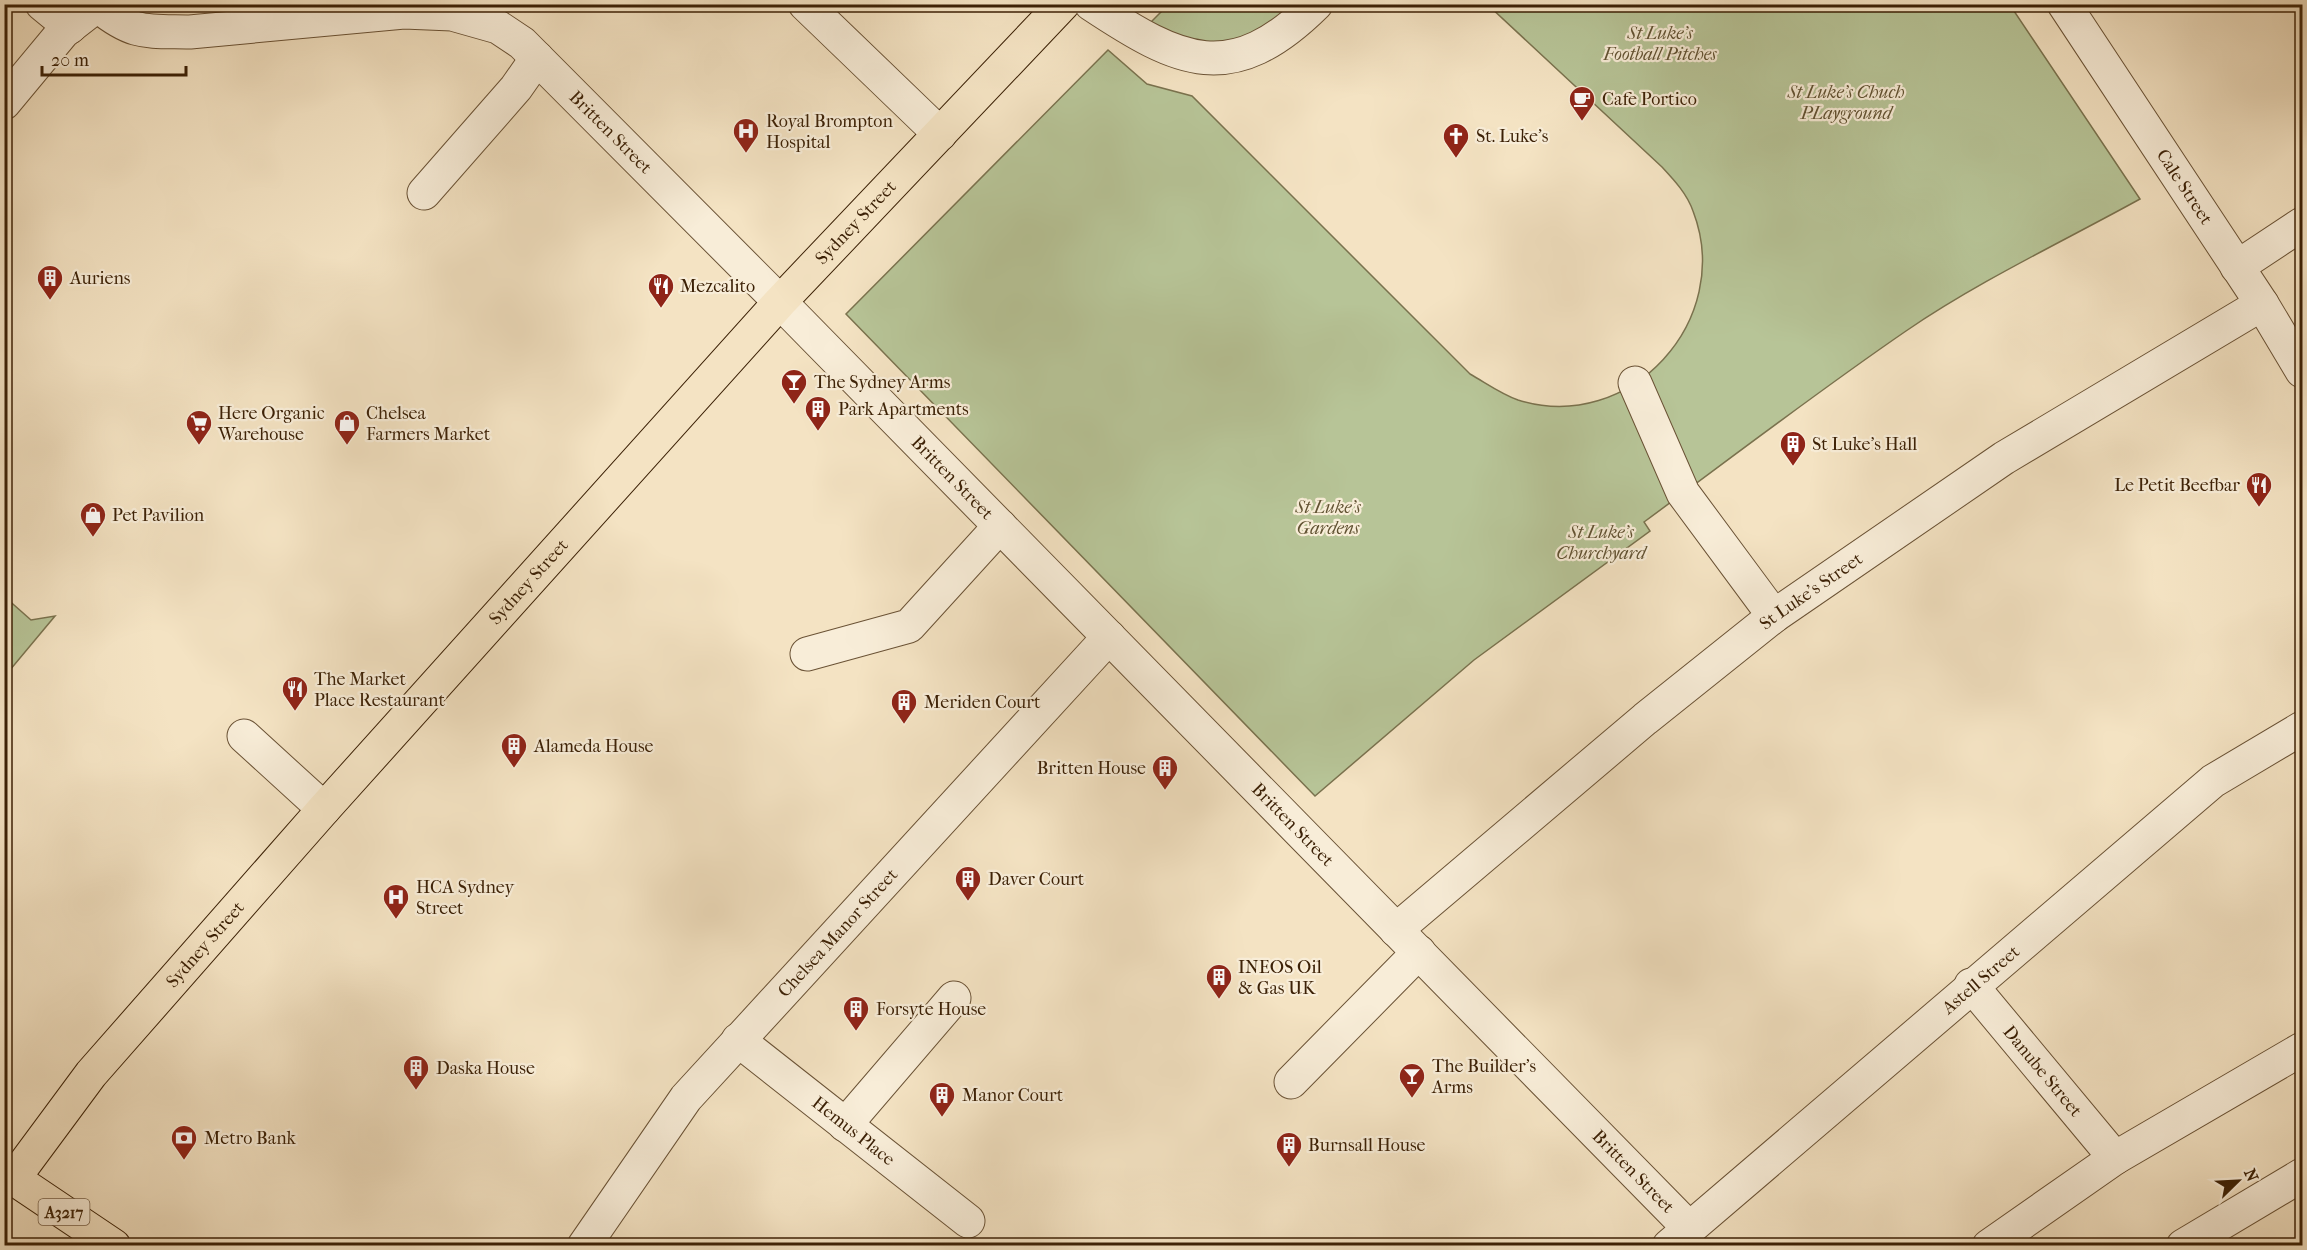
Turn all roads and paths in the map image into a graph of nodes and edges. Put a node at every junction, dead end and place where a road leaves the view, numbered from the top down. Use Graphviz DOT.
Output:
graph roads {
  1 [pos="42,4"];
  2 [pos="805,4"];
  3 [pos="1063,4"];
  4 [pos="1091,4"];
  5 [pos="1316,4"];
  6 [pos="98,5"];
  7 [pos="2066,5"];
  8 [pos="407,8"];
  9 [pos="70,27"];
  10 [pos="537,58"];
  11 [pos="4,103"];
  12 [pos="940,134"];
  13 [pos="424,193"];
  14 [pos="2302,224"];
  15 [pos="2237,267"];
  16 [pos="780,302"];
  17 [pos="2262,304"];
  18 [pos="2302,371"];
  19 [pos="1635,383"];
  20 [pos="1000,526"];
  21 [pos="1774,616"];
  22 [pos="1109,637"];
  23 [pos="807,654"];
  24 [pos="2302,728"];
  25 [pos="244,736"];
  26 [pos="324,809"];
  27 [pos="1408,941"];
  28 [pos="1971,985"];
  29 [pos="954,998"];
  30 [pos="738,1040"];
  31 [pos="2302,1049"];
  32 [pos="1291,1082"];
  33 [pos="845,1125"];
  34 [pos="2115,1158"];
  35 [pos="9,1175"];
  36 [pos="2302,1175"];
  37 [pos="968,1221"];
  38 [pos="1679,1237"];
  39 [pos="114,1245"];
  40 [pos="584,1245"];
  41 [pos="1989,1245"];
  42 [pos="2183,1245"];
  1 -- 9 [label="street"];
  2 -- 12 [label="street"];
  3 -- 12 [label="main road, Sydney Street"];
  4 -- 5 [label="street"];
  6 -- 8 [label="street, Britten Street"];
  6 -- 9 [label="street"];
  7 -- 15 [label="street, Cale Street"];
  8 -- 10 [label="street, Britten Street"];
  9 -- 11 [label="street"];
  10 -- 13 [label="street"];
  10 -- 16 [label="street, Britten Street"];
  12 -- 16 [label="main road, Sydney Street"];
  14 -- 15 [label="street"];
  15 -- 17 [label="street, Cale Street"];
  16 -- 20 [label="street, Britten Street"];
  16 -- 26 [label="main road, Sydney Street"];
  17 -- 18 [label="street, Cale Street"];
  17 -- 21 [label="street, St Luke's Street"];
  19 -- 21 [label="street"];
  20 -- 22 [label="street, Britten Street"];
  20 -- 23 [label="street"];
  21 -- 27 [label="street, St Luke's Street"];
  22 -- 27 [label="street, Britten Street"];
  22 -- 30 [label="street, Chelsea Manor Street"];
  24 -- 28 [label="street, Astell Street"];
  25 -- 26 [label="street"];
  26 -- 35 [label="main road, Sydney Street"];
  27 -- 32 [label="street, St Luke's Street"];
  27 -- 38 [label="street, Britten Street"];
  28 -- 34 [label="street, Danube Street"];
  28 -- 38 [label="street, Astell Street"];
  29 -- 33 [label="street"];
  30 -- 33 [label="street, Hemus Place"];
  30 -- 40 [label="street, Chelsea Manor Street"];
  31 -- 34 [label="street"];
  33 -- 37 [label="street, Hemus Place"];
  34 -- 41 [label="street"];
  35 -- 39 [label="main road, A3217"];
  36 -- 42 [label="street"];
}
